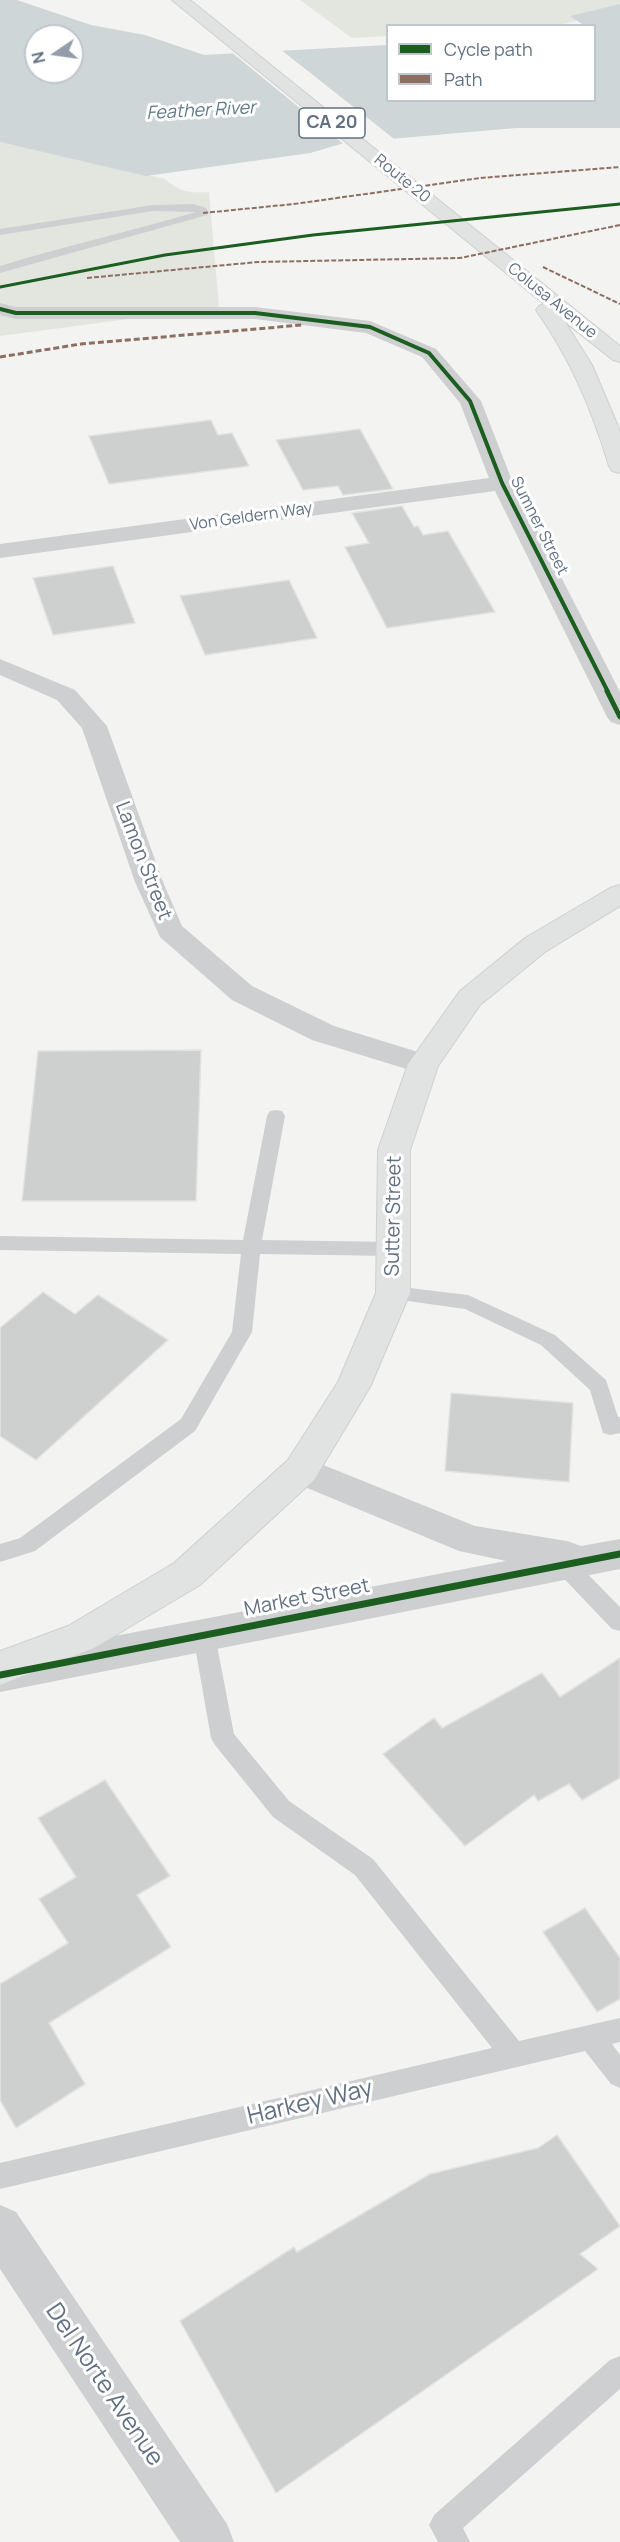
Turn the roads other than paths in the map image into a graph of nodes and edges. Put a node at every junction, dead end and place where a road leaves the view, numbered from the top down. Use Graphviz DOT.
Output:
graph roads {
  1 [pos="180,0"];
  2 [pos="206,0"];
  3 [pos="298,73"];
  4 [pos="418,168"];
  5 [pos="0,232"];
  6 [pos="510,241"];
  7 [pos="484,246"];
  8 [pos="508,265"];
  9 [pos="0,270"];
  10 [pos="0,309"];
  11 [pos="611,320"];
  12 [pos="620,356"];
  13 [pos="620,466"];
  14 [pos="502,483"];
  15 [pos="0,551"];
  16 [pos="0,666"];
  17 [pos="620,717"];
  18 [pos="620,894"];
  19 [pos="423,1064"];
  20 [pos="276,1116"];
  21 [pos="0,1243"];
  22 [pos="251,1246"];
  23 [pos="393,1249"];
  24 [pos="393,1293"];
  25 [pos="620,1425"];
  26 [pos="301,1470"];
  27 [pos="620,1552"];
  28 [pos="0,1553"];
  29 [pos="559,1559"];
  30 [pos="620,1622"];
  31 [pos="204,1635"];
  32 [pos="0,1668"];
  33 [pos="0,1675"];
  34 [pos="620,2030"];
  35 [pos="590,2037"];
  36 [pos="514,2055"];
  37 [pos="620,2075"];
  38 [pos="0,2176"];
  39 [pos="0,2228"];
  40 [pos="620,2370"];
  41 [pos="208,2542"];
  42 [pos="455,2542"];
  1 -- 7 [label="main road, Route 20 / CA 20"];
  2 -- 3 [label="main road"];
  4 -- 6 [label="main road, Route 20"];
  5 -- 9 [label="lane"];
  6 -- 11 [label="main road, Colusa Avenue"];
  7 -- 8 [label="main road, Colusa Avenue / CA 20"];
  8 -- 12 [label="main road, Colusa Avenue / CA 20"];
  8 -- 13 [label="main road"];
  10 -- 14 [label="street, Sumner Street"];
  14 -- 15 [label="street, Von Geldern Way"];
  14 -- 17 [label="street, Sumner Street"];
  16 -- 19 [label="street, Lamon Street"];
  18 -- 19 [label="main road, Sutter Street"];
  19 -- 23 [label="main road, Sutter Street"];
  20 -- 22 [label="lane"];
  21 -- 22 [label="lane"];
  22 -- 23 [label="lane"];
  22 -- 28 [label="lane"];
  23 -- 24 [label="main road, Sutter Street"];
  24 -- 25 [label="lane"];
  24 -- 26 [label="main road, Sutter Street"];
  26 -- 29 [label="street, Market Street"];
  26 -- 32 [label="main road"];
  27 -- 29 [label="street, Market Street"];
  29 -- 30 [label="lane"];
  29 -- 31 [label="street, Market Street"];
  31 -- 33 [label="street, Market Street"];
  31 -- 36 [label="lane"];
  34 -- 35 [label="lane, Harkey Way"];
  35 -- 36 [label="lane, Harkey Way"];
  35 -- 37 [label="lane"];
  36 -- 38 [label="lane, Harkey Way"];
  39 -- 41 [label="street, Del Norte Avenue"];
  40 -- 42 [label="lane"];
}
